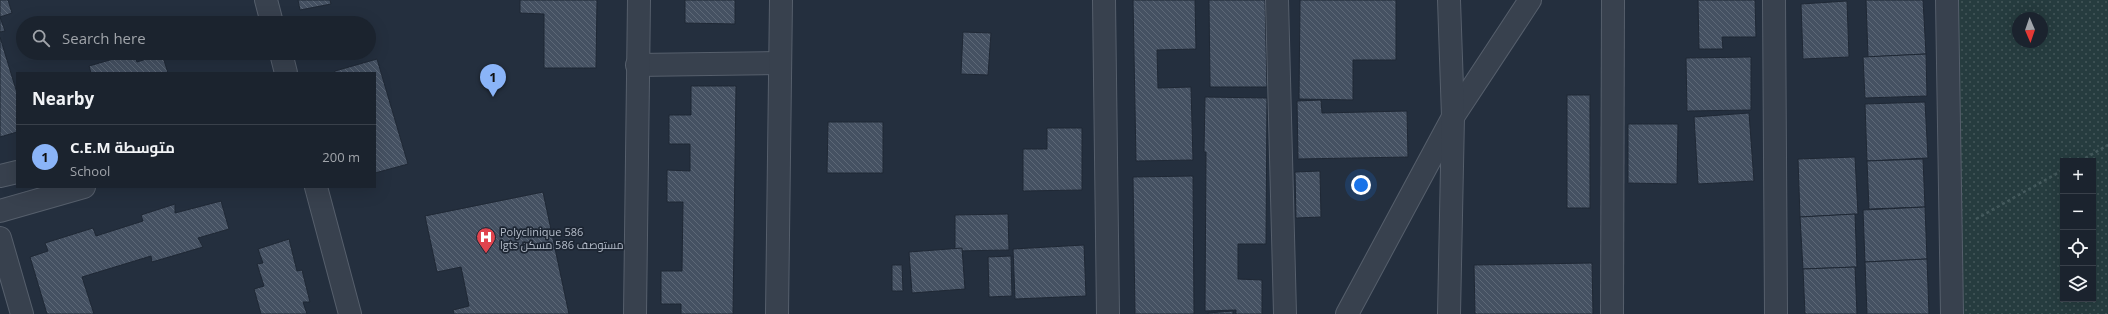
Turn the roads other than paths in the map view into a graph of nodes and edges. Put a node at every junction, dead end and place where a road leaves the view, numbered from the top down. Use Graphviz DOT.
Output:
graph roads {
  1 [pos="266,0"];
  2 [pos="638,0"];
  3 [pos="781,0"];
  4 [pos="1104,0"];
  5 [pos="1277,0"];
  6 [pos="1449,0"];
  7 [pos="1530,0"];
  8 [pos="1612,0"];
  9 [pos="1774,0"];
  10 [pos="1947,0"];
  11 [pos="270,16"];
  12 [pos="283,60"];
  13 [pos="780,63"];
  14 [pos="637,65"];
  15 [pos="286,72"];
  16 [pos="1453,117"];
  17 [pos="16,172"];
  18 [pos="0,176"];
  19 [pos="80,188"];
  20 [pos="316,188"];
  21 [pos="0,211"];
  22 [pos="0,238"];
  23 [pos="22,314"];
  24 [pos="350,314"];
  25 [pos="635,314"];
  26 [pos="776,314"];
  27 [pos="1108,314"];
  28 [pos="1285,314"];
  29 [pos="1347,314"];
  30 [pos="1449,314"];
  31 [pos="1612,314"];
  32 [pos="1776,314"];
  33 [pos="1952,314"];
  1 -- 11 [label="street"];
  2 -- 14 [label="street"];
  3 -- 13 [label="street"];
  4 -- 27 [label="street"];
  5 -- 28 [label="street"];
  6 -- 16 [label="street"];
  7 -- 16 [label="street"];
  8 -- 31 [label="street"];
  9 -- 32 [label="street"];
  10 -- 33 [label="street"];
  12 -- 15 [label="street"];
  13 -- 14 [label="street"];
  13 -- 26 [label="street"];
  14 -- 25 [label="street"];
  16 -- 29 [label="street"];
  16 -- 30 [label="street"];
  17 -- 18 [label="street"];
  19 -- 21 [label="street"];
  20 -- 24 [label="street"];
  22 -- 23 [label="street"];
}
